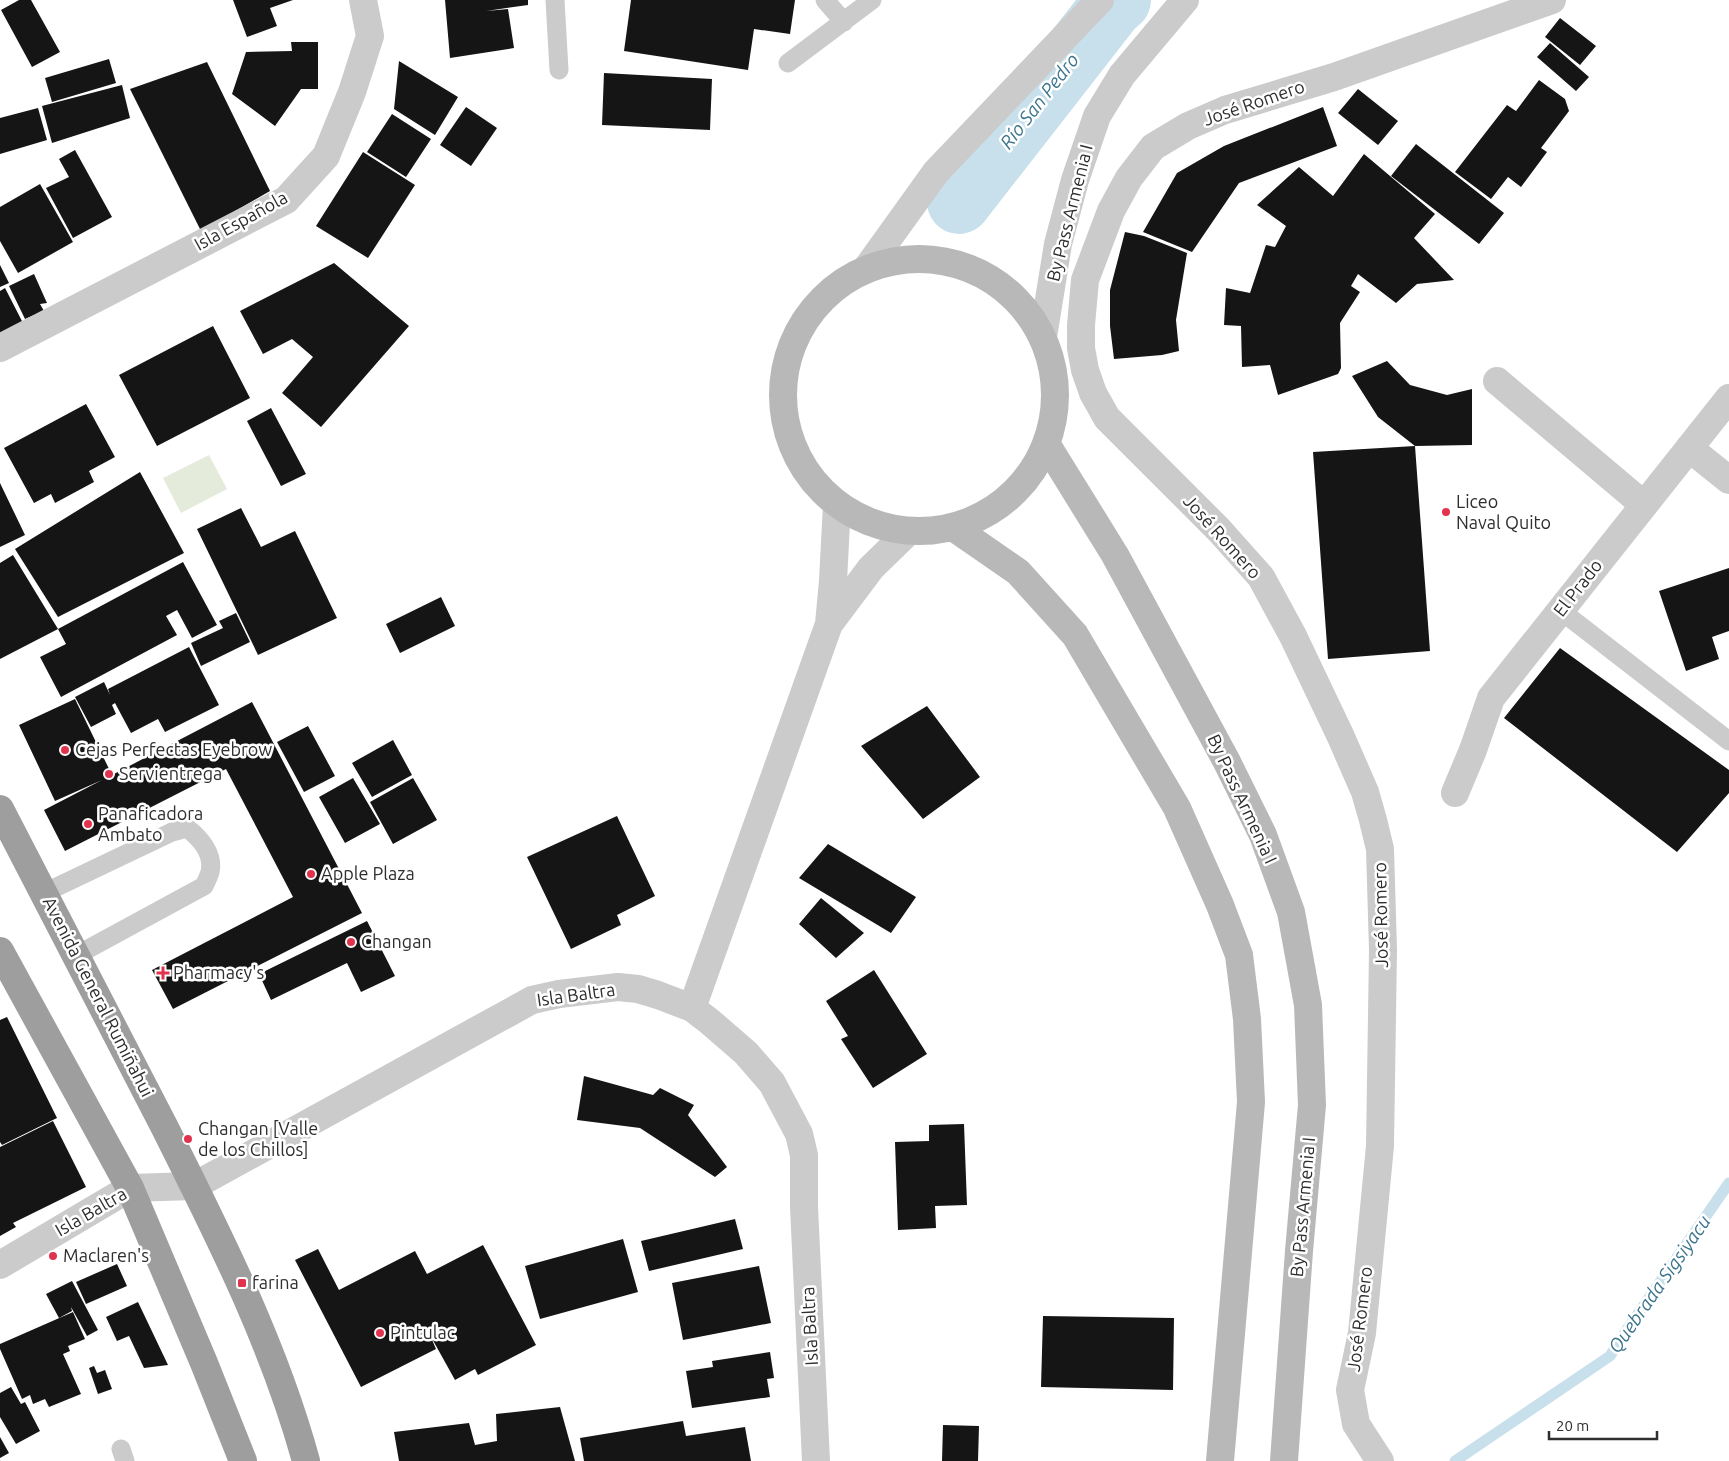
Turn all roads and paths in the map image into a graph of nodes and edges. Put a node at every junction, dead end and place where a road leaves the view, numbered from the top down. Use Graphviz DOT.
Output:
graph roads {
  1 [pos="364,0"];
  2 [pos="555,0"];
  3 [pos="825,0"];
  4 [pos="872,0"];
  5 [pos="1100,0"];
  6 [pos="1185,0"];
  7 [pos="1552,0"];
  8 [pos="844,22"];
  9 [pos="788,63"];
  10 [pos="559,70"];
  11 [pos="867,268"];
  12 [pos="1043,336"];
  13 [pos="0,348"];
  14 [pos="1497,380"];
  15 [pos="1729,398"];
  16 [pos="1047,446"];
  17 [pos="1689,448"];
  18 [pos="1729,480"];
  19 [pos="837,504"];
  20 [pos="1644,505"];
  21 [pos="953,527"];
  22 [pos="909,531"];
  23 [pos="1560,610"];
  24 [pos="829,624"];
  25 [pos="1729,741"];
  26 [pos="1455,793"];
  27 [pos="0,809"];
  28 [pos="44,893"];
  29 [pos="0,951"];
  30 [pos="77,955"];
  31 [pos="692,1008"];
  32 [pos="194,1186"];
  33 [pos="130,1188"];
  34 [pos="0,1265"];
  35 [pos="243,1461"];
  36 [pos="306,1461"];
  37 [pos="816,1461"];
  38 [pos="1220,1461"];
  39 [pos="1284,1461"];
  40 [pos="1380,1461"];
  1 -- 13 [label="street, Isla Española"];
  2 -- 10 [label="lane"];
  3 -- 8 [label="lane"];
  4 -- 8 [label="lane"];
  5 -- 11 [label="street"];
  6 -- 12 [label="street, By Pass Armenia I"];
  7 -- 40 [label="street, José Romero"];
  8 -- 9 [label="lane"];
  11 -- 12 [label="main road"];
  11 -- 19 [label="main road"];
  12 -- 16 [label="main road"];
  14 -- 20 [label="street"];
  15 -- 17 [label="street, El Prado"];
  16 -- 21 [label="main road"];
  16 -- 39 [label="main road, By Pass Armenia I"];
  17 -- 18 [label="street"];
  17 -- 20 [label="street, El Prado"];
  19 -- 22 [label="main road"];
  19 -- 24 [label="street"];
  20 -- 23 [label="street, El Prado"];
  21 -- 22 [label="main road"];
  21 -- 38 [label="main road"];
  22 -- 24 [label="street"];
  23 -- 25 [label="lane"];
  23 -- 26 [label="street, El Prado"];
  24 -- 31 [label="street"];
  27 -- 28 [label="highway, Avenida General Rumiñahui"];
  28 -- 30 [label="highway, Avenida General Rumiñahui"];
  28 -- 30 [label="lane"];
  29 -- 33 [label="highway"];
  30 -- 32 [label="highway, Avenida General Rumiñahui"];
  31 -- 32 [label="street, Isla Baltra"];
  31 -- 37 [label="street, Isla Baltra"];
  32 -- 33 [label="street, Isla Baltra"];
  32 -- 36 [label="highway, Avenida General Rumiñahui"];
  33 -- 34 [label="street, Isla Baltra"];
  33 -- 35 [label="highway"];
}
